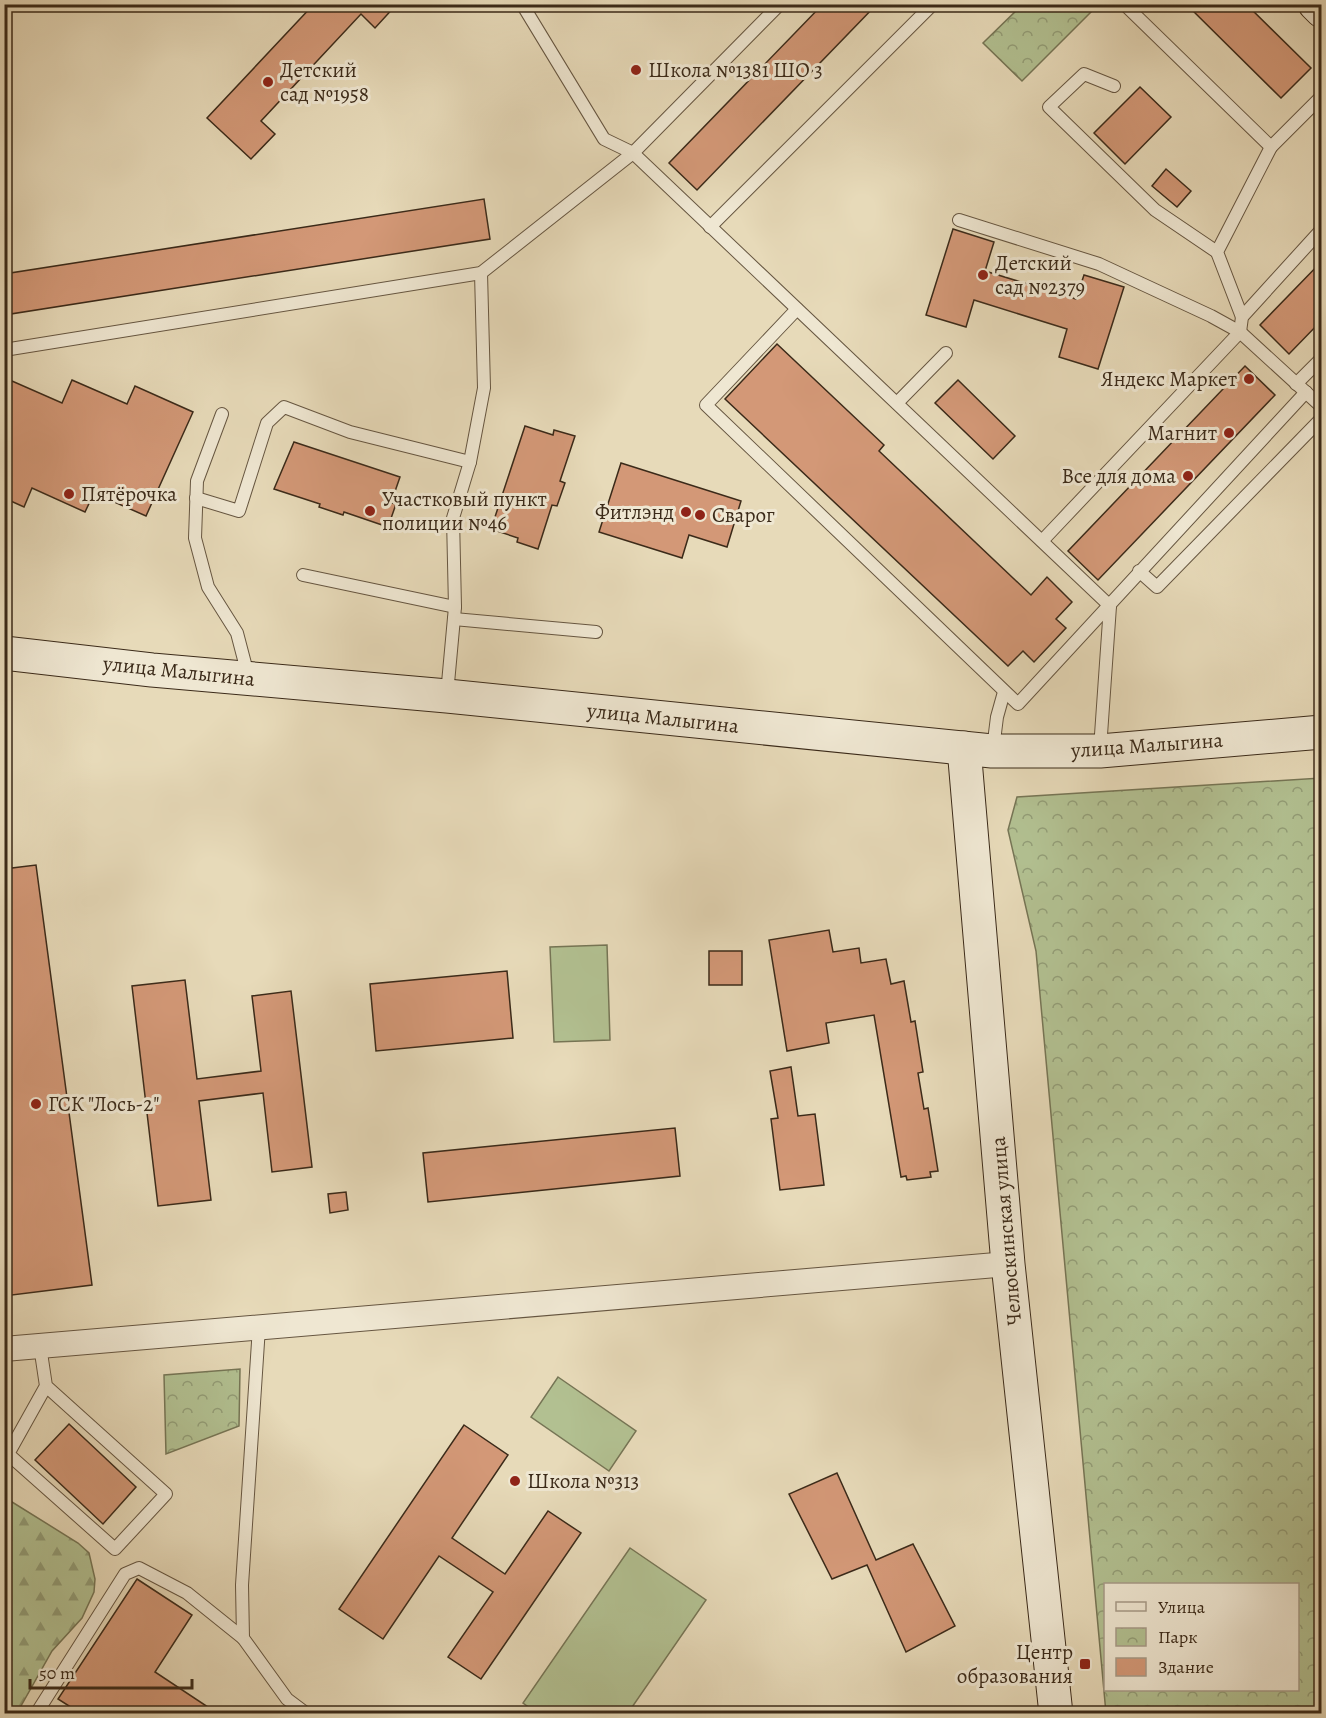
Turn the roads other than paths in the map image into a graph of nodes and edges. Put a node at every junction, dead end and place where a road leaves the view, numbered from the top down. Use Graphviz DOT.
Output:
graph roads {
  1 [pos="522,4"];
  2 [pos="780,4"];
  3 [pos="933,4"];
  4 [pos="1124,4"];
  5 [pos="1315,4"];
  6 [pos="1321,10"];
  7 [pos="1114,86"];
  8 [pos="1322,96"];
  9 [pos="1271,147"];
  10 [pos="633,153"];
  11 [pos="959,220"];
  12 [pos="710,227"];
  13 [pos="1322,229"];
  14 [pos="1217,252"];
  15 [pos="481,273"];
  16 [pos="797,309"];
  17 [pos="1242,317"];
  18 [pos="1240,332"];
  19 [pos="4,350"];
  20 [pos="946,353"];
  21 [pos="1322,358"];
  22 [pos="1301,388"];
  23 [pos="897,403"];
  24 [pos="1322,407"];
  25 [pos="222,414"];
  26 [pos="1322,418"];
  27 [pos="470,462"];
  28 [pos="196,498"];
  29 [pos="1042,541"];
  30 [pos="1139,571"];
  31 [pos="303,574"];
  32 [pos="1110,606"];
  33 [pos="455,613"];
  34 [pos="597,632"];
  35 [pos="4,653"];
  36 [pos="249,679"];
  37 [pos="1004,692"];
  38 [pos="447,696"];
  39 [pos="1322,732"];
  40 [pos="978,750"];
  41 [pos="1100,751"];
  42 [pos="1008,1264"];
  43 [pos="259,1327"];
  44 [pos="40,1346"];
  45 [pos="4,1349"];
  46 [pos="46,1386"];
  47 [pos="243,1638"];
  48 [pos="36,1713"];
  49 [pos="307,1713"];
  50 [pos="1056,1713"];
  1 -- 10 [label="lane"];
  2 -- 10 [label="lane"];
  3 -- 12 [label="lane"];
  4 -- 9 [label="lane"];
  5 -- 6 [label="street"];
  7 -- 14 [label="lane"];
  8 -- 9 [label="lane"];
  9 -- 14 [label="lane"];
  10 -- 12 [label="lane"];
  10 -- 15 [label="lane"];
  11 -- 18 [label="lane"];
  12 -- 16 [label="lane"];
  13 -- 17 [label="lane"];
  14 -- 17 [label="lane"];
  15 -- 19 [label="lane"];
  15 -- 27 [label="lane"];
  16 -- 23 [label="lane"];
  16 -- 37 [label="lane"];
  17 -- 18 [label="lane"];
  18 -- 22 [label="lane"];
  18 -- 29 [label="lane"];
  20 -- 23 [label="lane"];
  21 -- 22 [label="lane"];
  22 -- 24 [label="lane"];
  22 -- 30 [label="lane"];
  23 -- 29 [label="lane"];
  25 -- 28 [label="lane"];
  26 -- 30 [label="lane"];
  27 -- 28 [label="lane"];
  27 -- 33 [label="lane"];
  28 -- 36 [label="lane"];
  29 -- 32 [label="lane"];
  30 -- 32 [label="lane"];
  31 -- 33 [label="lane"];
  32 -- 37 [label="lane"];
  32 -- 41 [label="lane"];
  33 -- 34 [label="lane"];
  33 -- 38 [label="lane"];
  35 -- 36 [label="street, улица Малыгина"];
  36 -- 38 [label="street, улица Малыгина"];
  37 -- 40 [label="lane"];
  38 -- 40 [label="street, улица Малыгина"];
  39 -- 41 [label="street, улица Малыгина"];
  40 -- 41 [label="street, улица Малыгина"];
  40 -- 42 [label="street, Челюскинская улица"];
  42 -- 43 [label="street"];
  42 -- 50 [label="street, Челюскинская улица"];
  43 -- 44 [label="street"];
  43 -- 47 [label="lane"];
  44 -- 45 [label="street"];
  44 -- 46 [label="lane"];
  46 -- 46 [label="lane"];
  47 -- 48 [label="lane"];
  47 -- 49 [label="lane"];
}
